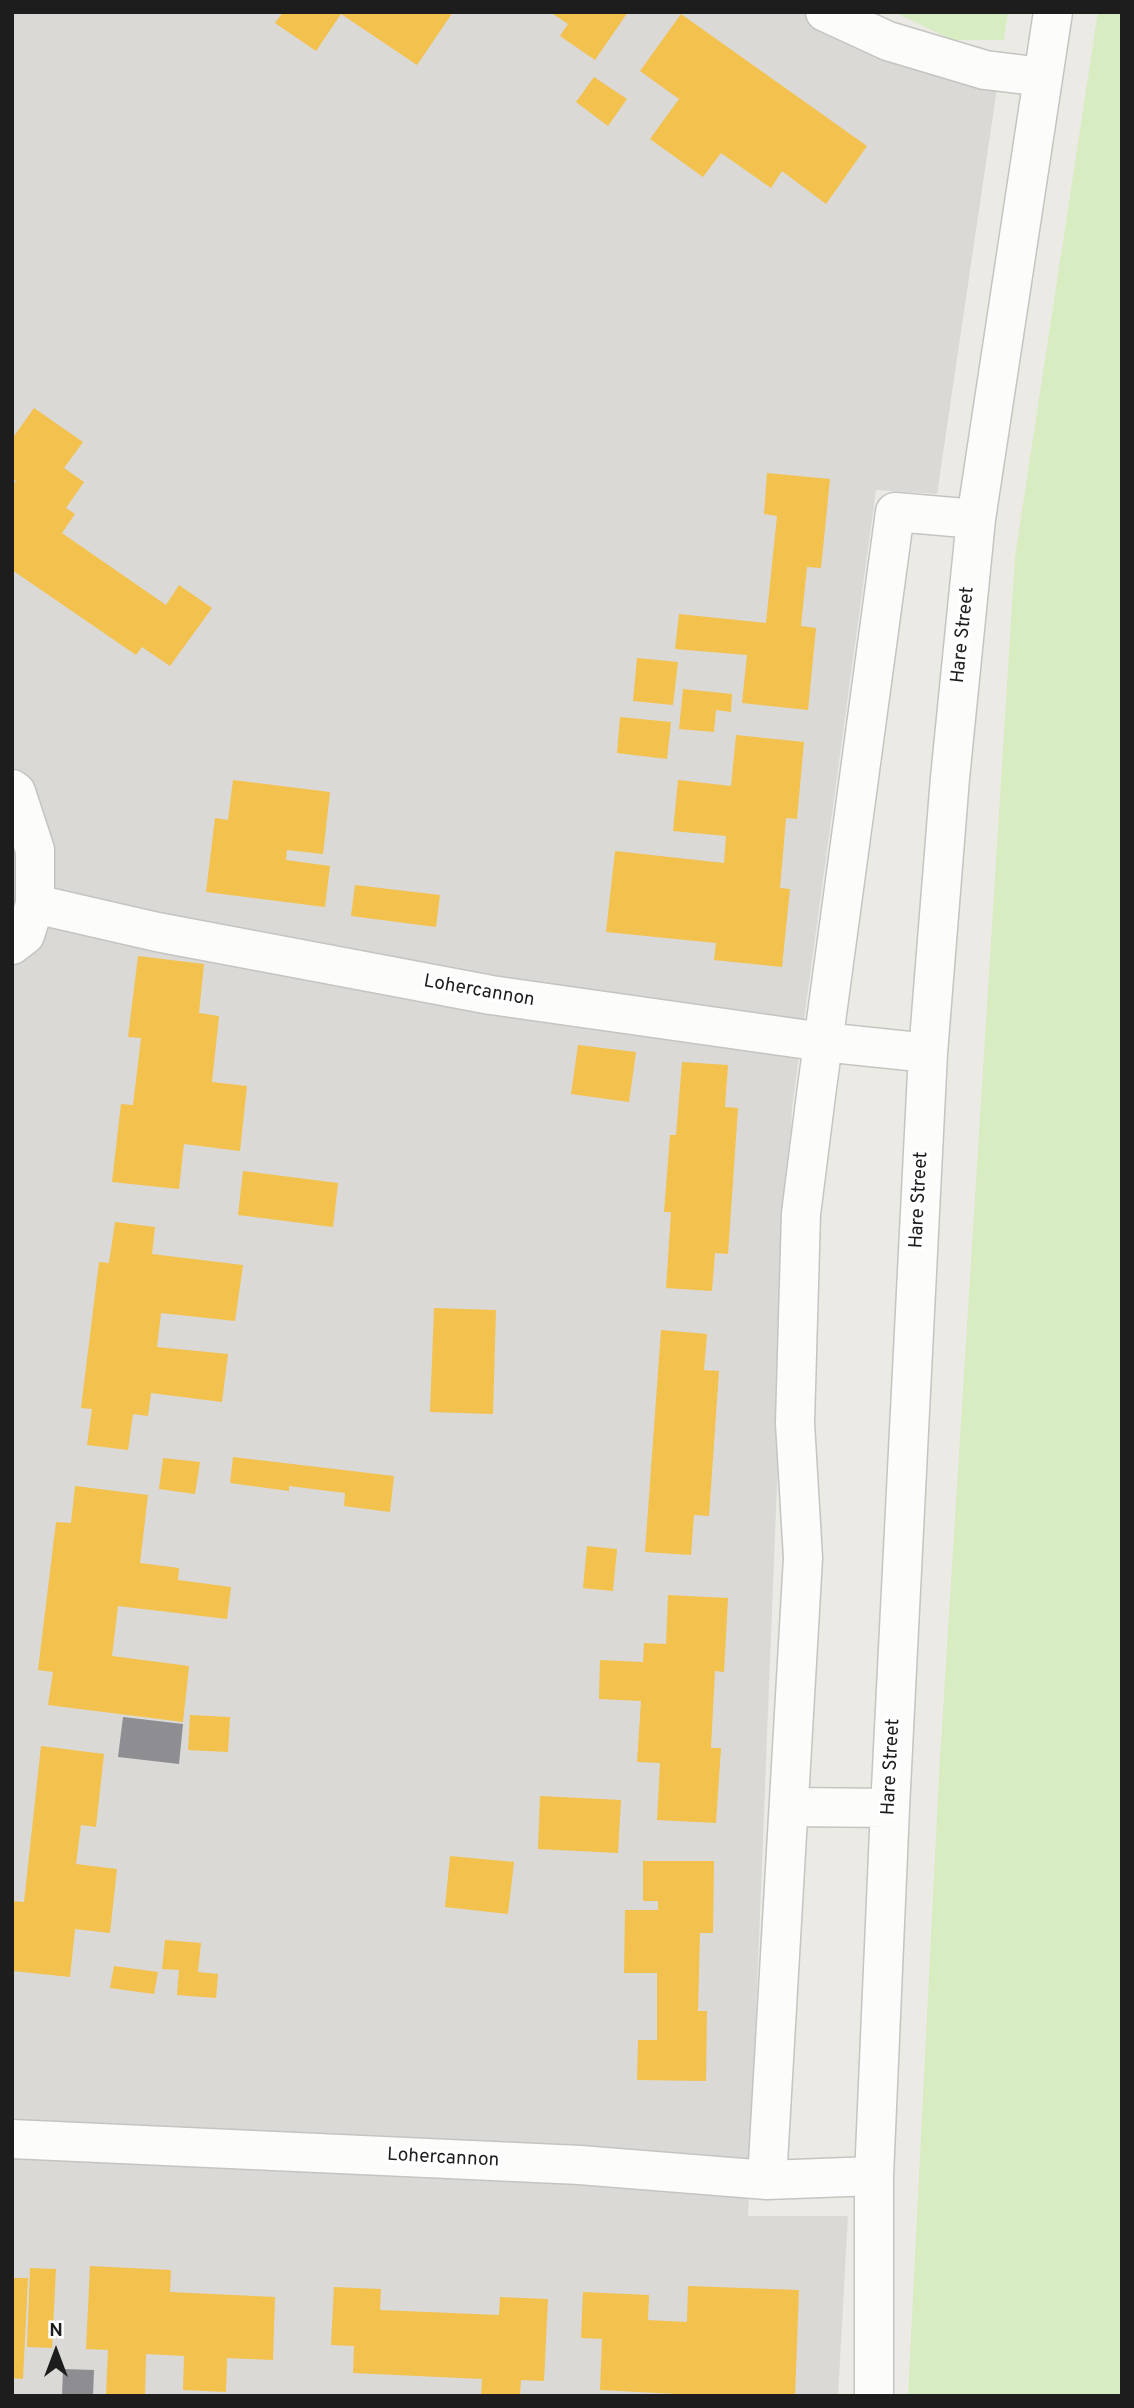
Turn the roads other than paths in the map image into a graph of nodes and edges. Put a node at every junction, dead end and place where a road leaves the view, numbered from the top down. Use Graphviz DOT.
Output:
graph roads {
  1 [pos="825,12"];
  2 [pos="1053,12"];
  3 [pos="1043,77"];
  4 [pos="976,519"];
  5 [pos="12,789"];
  6 [pos="35,904"];
  7 [pos="12,946"];
  8 [pos="823,1042"];
  9 [pos="928,1053"];
  10 [pos="789,1807"];
  11 [pos="890,1808"];
  12 [pos="12,2139"];
  13 [pos="874,2176"];
  14 [pos="767,2180"];
  15 [pos="874,2396"];
  1 -- 3 [label="street"];
  2 -- 3 [label="street, Hare Street"];
  3 -- 4 [label="street, Hare Street"];
  4 -- 8 [label="street"];
  4 -- 9 [label="street, Hare Street"];
  5 -- 6 [label="street"];
  6 -- 7 [label="street"];
  6 -- 8 [label="street, Lohercannon"];
  8 -- 9 [label="street, Lohercannon"];
  8 -- 10 [label="street"];
  9 -- 11 [label="street, Hare Street"];
  10 -- 11 [label="street"];
  10 -- 14 [label="street"];
  11 -- 13 [label="street, Hare Street"];
  12 -- 14 [label="street, Lohercannon"];
  13 -- 14 [label="street, Lohercannon"];
  13 -- 15 [label="street, Hare Street"];
}
